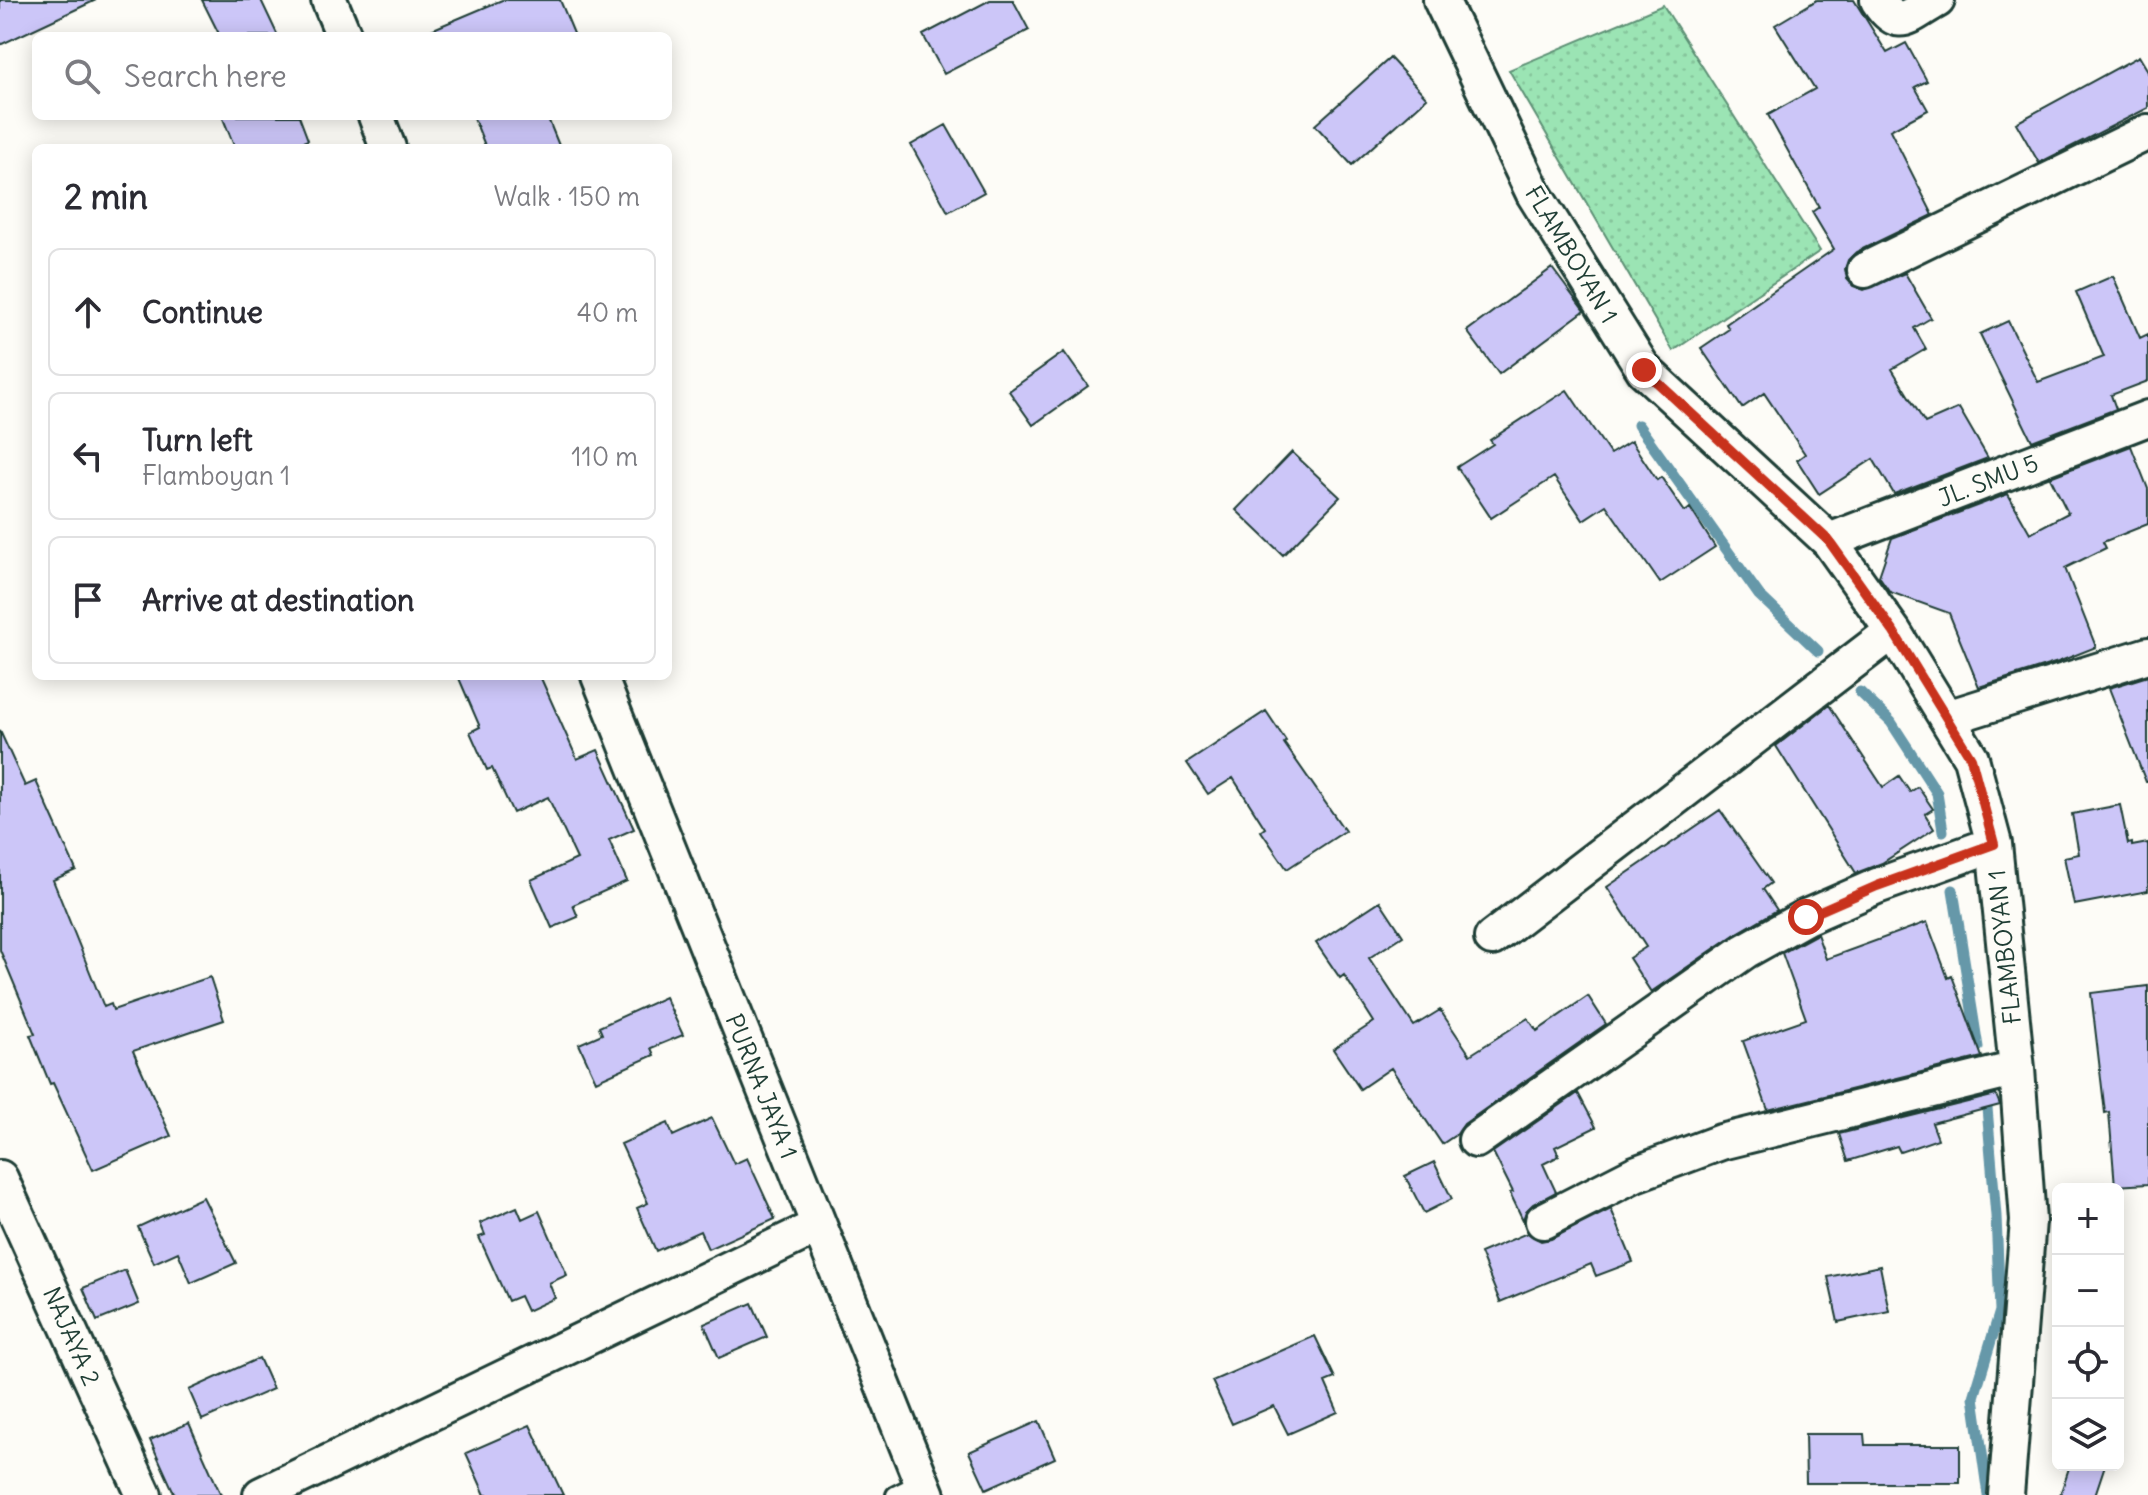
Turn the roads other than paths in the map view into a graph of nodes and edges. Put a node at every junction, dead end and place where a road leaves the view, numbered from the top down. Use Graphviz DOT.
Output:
graph roads {
  1 [pos="329,0"];
  2 [pos="1441,0"];
  3 [pos="1937,0"];
  4 [pos="1886,10"];
  5 [pos="342,32"];
  6 [pos="378,120"];
  7 [pos="2148,132"];
  8 [pos="386,144"];
  9 [pos="1865,270"];
  10 [pos="2148,418"];
  11 [pos="1829,541"];
  12 [pos="1893,631"];
  13 [pos="2148,655"];
  14 [pos="601,680"];
  15 [pos="1947,718"];
  16 [pos="1994,844"];
  17 [pos="1492,938"];
  18 [pos="2017,1069"];
  19 [pos="1476,1140"];
  20 [pos="0,1178"];
  21 [pos="1543,1221"];
  22 [pos="818,1226"];
  23 [pos="914,1491"];
  24 [pos="144,1495"];
  25 [pos="261,1495"];
  26 [pos="2006,1495"];
  1 -- 5 [label="street"];
  2 -- 11 [label="street, FLAMBOYAN 1"];
  3 -- 4 [label="street"];
  6 -- 8 [label="street"];
  7 -- 9 [label="street"];
  10 -- 11 [label="street, JL. SMU 5"];
  11 -- 12 [label="street, FLAMBOYAN 1"];
  12 -- 15 [label="street, FLAMBOYAN 1"];
  12 -- 17 [label="street"];
  13 -- 15 [label="street"];
  14 -- 22 [label="street, PURNA JAYA 1"];
  15 -- 16 [label="street, FLAMBOYAN 1"];
  16 -- 18 [label="street, FLAMBOYAN 1"];
  16 -- 19 [label="street"];
  18 -- 21 [label="street"];
  18 -- 26 [label="street, FLAMBOYAN 1"];
  20 -- 24 [label="street, NAJAYA 2"];
  22 -- 23 [label="street, PURNA JAYA 1"];
  22 -- 25 [label="street"];
}
